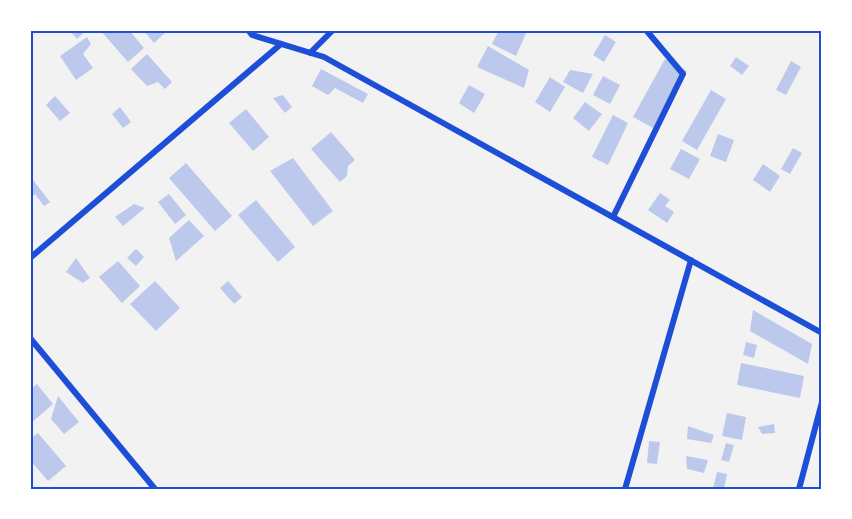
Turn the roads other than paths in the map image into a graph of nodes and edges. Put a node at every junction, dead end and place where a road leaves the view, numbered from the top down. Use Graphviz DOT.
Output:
graph roads {
  1 [pos="248,30"];
  2 [pos="333,30"];
  3 [pos="646,30"];
  4 [pos="281,44"];
  5 [pos="310,53"];
  6 [pos="613,217"];
  7 [pos="30,258"];
  8 [pos="691,260"];
  9 [pos="822,333"];
  10 [pos="30,338"];
  11 [pos="822,402"];
  12 [pos="155,489"];
  13 [pos="625,489"];
  14 [pos="799,489"];
  1 -- 4 [label="street"];
  2 -- 5 [label="street"];
  3 -- 6 [label="street"];
  4 -- 5 [label="street"];
  4 -- 7 [label="street"];
  5 -- 6 [label="street"];
  6 -- 8 [label="street"];
  8 -- 9 [label="street"];
  8 -- 13 [label="street"];
  10 -- 12 [label="street"];
  11 -- 14 [label="street"];
}
